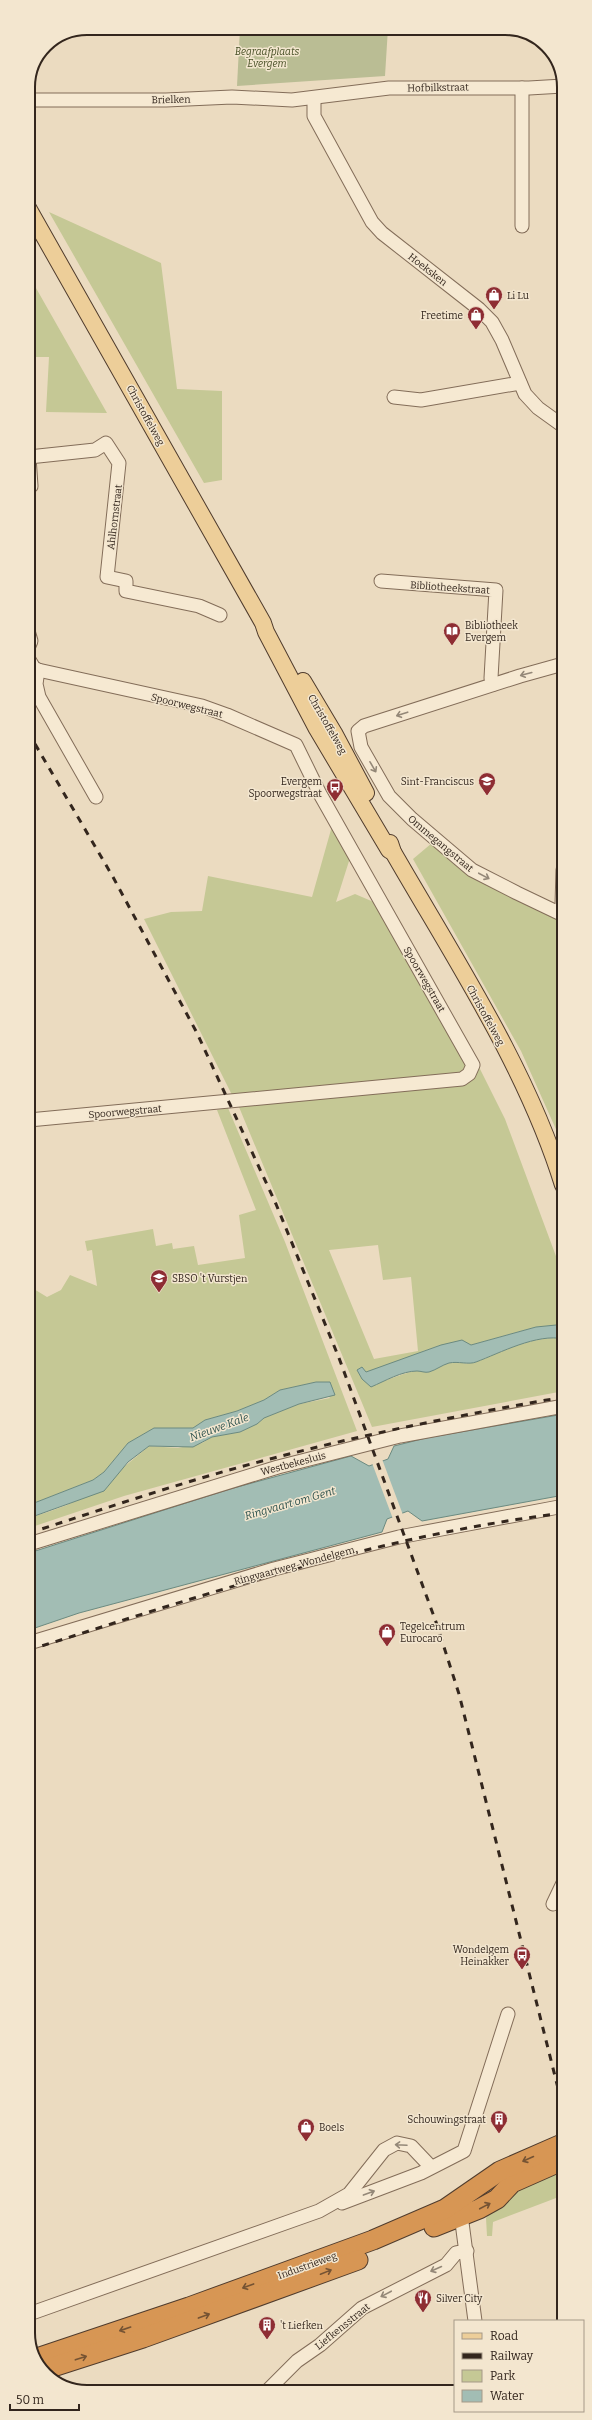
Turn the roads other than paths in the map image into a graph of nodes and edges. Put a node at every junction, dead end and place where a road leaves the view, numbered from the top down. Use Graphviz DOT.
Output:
graph roads {
  1 [pos="557,86"];
  2 [pos="522,88"];
  3 [pos="314,98"];
  4 [pos="35,100"];
  5 [pos="35,220"];
  6 [pos="522,226"];
  7 [pos="520,383"];
  8 [pos="394,397"];
  9 [pos="557,422"];
  10 [pos="35,456"];
  11 [pos="381,581"];
  12 [pos="220,615"];
  13 [pos="557,666"];
  14 [pos="35,668"];
  15 [pos="38,670"];
  16 [pos="494,684"];
  17 [pos="96,797"];
  18 [pos="557,911"];
  19 [pos="35,1119"];
  20 [pos="557,1166"];
  21 [pos="557,1407"];
  22 [pos="557,1507"];
  23 [pos="35,1542"];
  24 [pos="35,1641"];
  25 [pos="557,1896"];
  26 [pos="553,1904"];
  27 [pos="508,2014"];
  28 [pos="557,2147"];
  29 [pos="557,2163"];
  30 [pos="431,2167"];
  31 [pos="319,2211"];
  32 [pos="461,2215"];
  33 [pos="467,2251"];
  34 [pos="35,2312"];
  35 [pos="475,2320"];
  36 [pos="41,2357"];
  37 [pos="49,2368"];
  38 [pos="274,2385"];
  1 -- 2 [label="street, Hofbilkstraat"];
  2 -- 3 [label="street, Hofbilkstraat"];
  2 -- 6 [label="street"];
  3 -- 4 [label="street, Brielken"];
  3 -- 7 [label="street, Hoeksken"];
  5 -- 20 [label="main road, Christoffelweg"];
  7 -- 8 [label="street"];
  7 -- 9 [label="street, Hoeksken"];
  10 -- 12 [label="street, Ahlhornstraat"];
  11 -- 16 [label="street, Bibliotheekstraat"];
  13 -- 16 [label="street, one-way"];
  14 -- 15 [label="street"];
  15 -- 17 [label="street"];
  15 -- 19 [label="street, Spoorwegstraat"];
  16 -- 18 [label="street, Ommegangstraat, one-way"];
  21 -- 23 [label="street, Westbekesluis"];
  22 -- 24 [label="street, Ringvaartweg-Wondelgem"];
  25 -- 26 [label="street"];
  27 -- 30 [label="street"];
  28 -- 36 [label="highway, Industrieweg, one-way"];
  32 -- 29 [label="highway, Industrieweg, one-way"];
  31 -- 30 [label="street, one-way"];
  30 -- 31 [label="street, one-way"];
  31 -- 34 [label="street"];
  32 -- 33 [label="street"];
  37 -- 32 [label="highway, Industrieweg, one-way"];
  33 -- 35 [label="street"];
  33 -- 38 [label="street, Liefkensstraat, one-way"];
}
